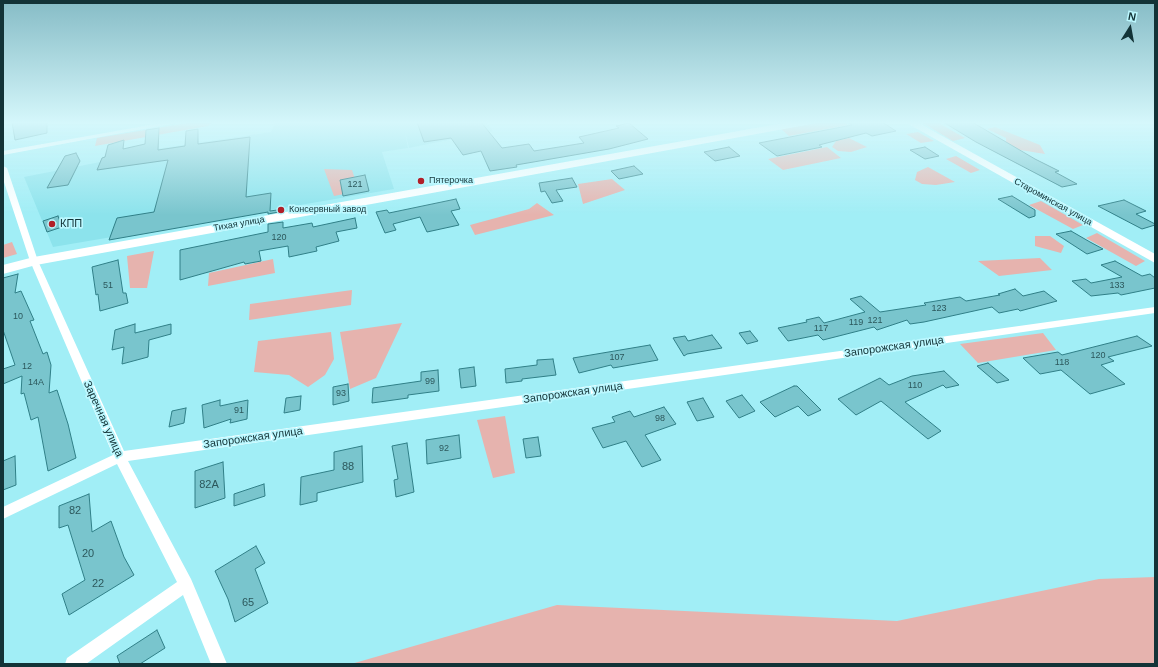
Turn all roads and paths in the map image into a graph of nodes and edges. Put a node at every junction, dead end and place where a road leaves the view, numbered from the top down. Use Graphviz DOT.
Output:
graph roads {
  1 [pos="633,153"];
  2 [pos="966,153"];
  3 [pos="3,168"];
  4 [pos="1155,259"];
  5 [pos="34,261"];
  6 [pos="3,270"];
  7 [pos="1155,310"];
  8 [pos="120,457"];
  9 [pos="3,512"];
  10 [pos="186,584"];
  11 [pos="73,664"];
  12 [pos="219,664"];
  1 -- 5 [label="main road, Тихая улица"];
  2 -- 4 [label="street, Староминская улица"];
  3 -- 5 [label="street, Заречная улица"];
  5 -- 6 [label="main road, Тихая улица"];
  5 -- 8 [label="street, Заречная улица"];
  7 -- 8 [label="street, Запорожская улица"];
  8 -- 9 [label="street, Запорожская улица"];
  8 -- 10 [label="street, Заречная улица"];
  10 -- 11 [label="street"];
  10 -- 12 [label="street, Заречная улица"];
}
